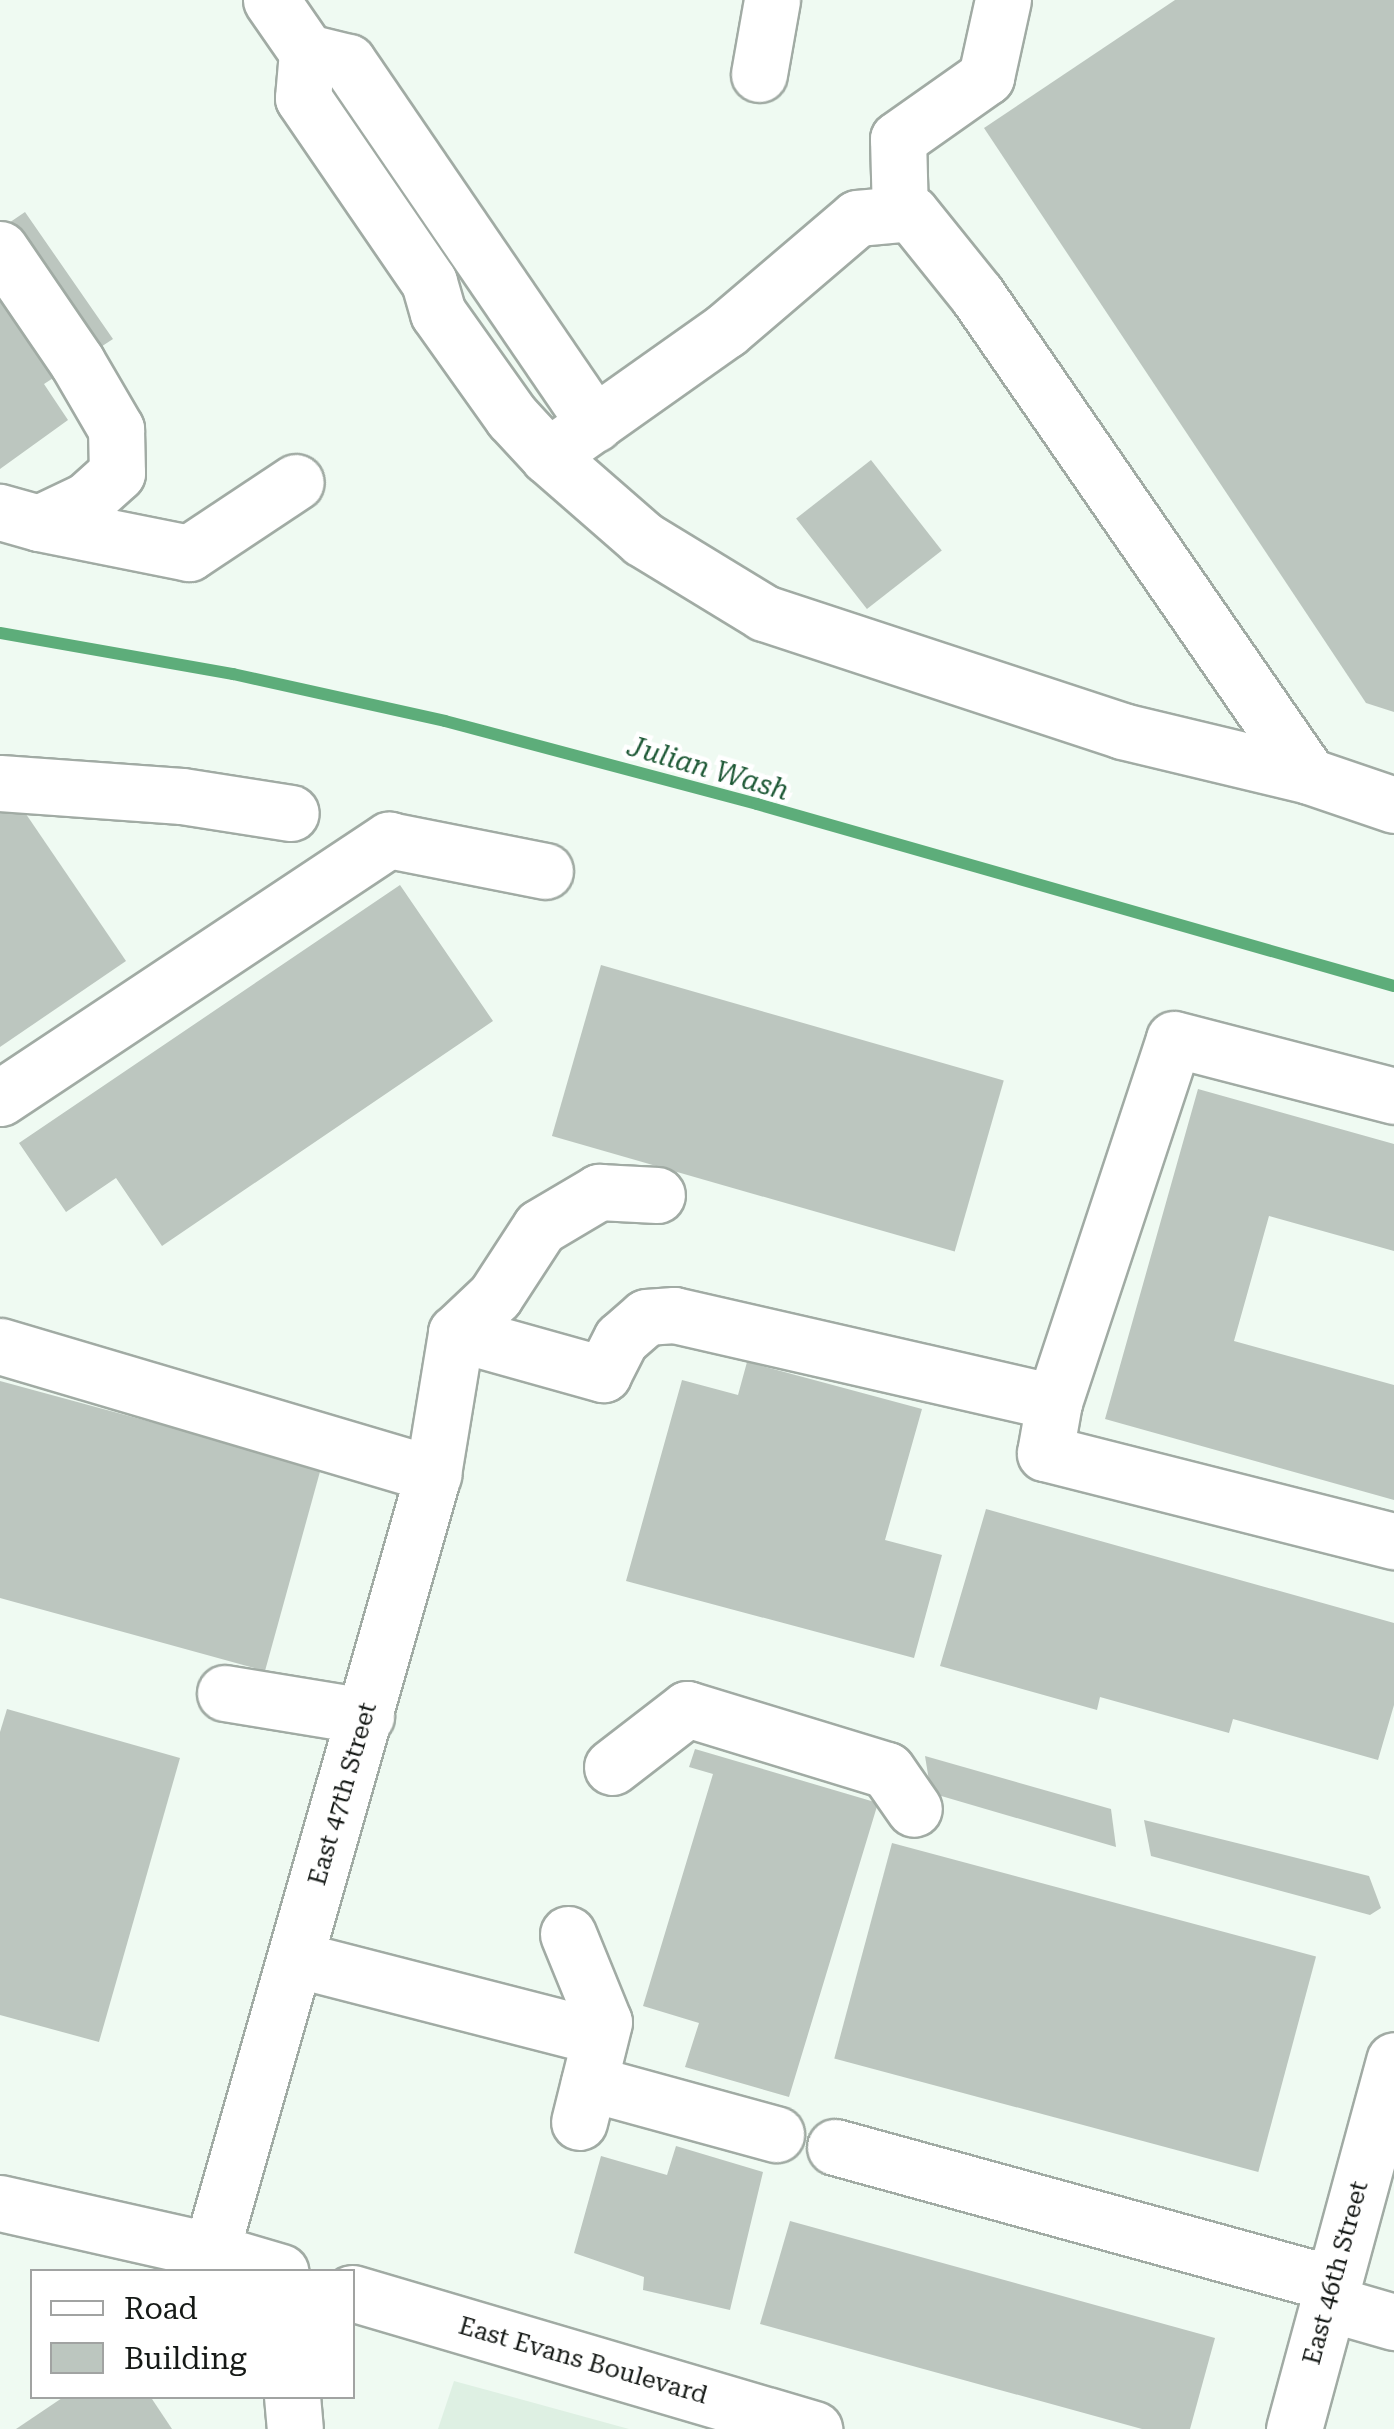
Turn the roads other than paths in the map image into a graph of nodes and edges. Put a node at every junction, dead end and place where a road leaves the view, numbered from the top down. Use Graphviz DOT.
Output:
graph roads {
  1 [pos="271,0"];
  2 [pos="772,0"];
  3 [pos="1004,0"];
  4 [pos="307,52"];
  5 [pos="760,74"];
  6 [pos="900,214"];
  7 [pos="0,249"];
  8 [pos="496,274"];
  9 [pos="438,313"];
  10 [pos="595,424"];
  11 [pos="548,456"];
  12 [pos="296,482"];
  13 [pos="19,517"];
  14 [pos="1309,776"];
  15 [pos="0,783"];
  16 [pos="1394,805"];
  17 [pos="291,813"];
  18 [pos="545,871"];
  19 [pos="1394,1096"];
  20 [pos="0,1098"];
  21 [pos="657,1195"];
  22 [pos="456,1333"];
  23 [pos="0,1346"];
  24 [pos="1054,1402"];
  25 [pos="432,1474"];
  26 [pos="1394,1541"];
  27 [pos="225,1693"];
  28 [pos="366,1716"];
  29 [pos="612,1767"];
  30 [pos="914,1809"];
  31 [pos="568,1934"];
  32 [pos="295,1959"];
  33 [pos="1394,2060"];
  34 [pos="593,2066"];
  35 [pos="776,2134"];
  36 [pos="835,2147"];
  37 [pos="0,2203"];
  38 [pos="212,2251"];
  39 [pos="271,2269"];
  40 [pos="355,2294"];
  41 [pos="1331,2294"];
  42 [pos="1394,2322"];
  43 [pos="292,2399"];
  44 [pos="295,2429"];
  45 [pos="814,2429"];
  46 [pos="1294,2429"];
  1 -- 4 [label="street"];
  2 -- 5 [label="street"];
  3 -- 6 [label="street"];
  4 -- 8 [label="street"];
  4 -- 9 [label="street"];
  6 -- 10 [label="street"];
  6 -- 14 [label="street"];
  7 -- 13 [label="street"];
  8 -- 9 [label="street"];
  8 -- 10 [label="street"];
  9 -- 11 [label="street"];
  10 -- 11 [label="street"];
  11 -- 14 [label="street"];
  12 -- 13 [label="street"];
  14 -- 16 [label="street"];
  15 -- 17 [label="street"];
  18 -- 20 [label="street"];
  19 -- 24 [label="street"];
  21 -- 22 [label="street"];
  22 -- 24 [label="street"];
  22 -- 25 [label="street, East 47th Street"];
  23 -- 25 [label="street"];
  24 -- 26 [label="street"];
  25 -- 28 [label="street, East 47th Street"];
  27 -- 28 [label="street"];
  28 -- 32 [label="street, East 47th Street"];
  29 -- 30 [label="street"];
  31 -- 34 [label="street"];
  32 -- 34 [label="street"];
  32 -- 38 [label="street, East 47th Street"];
  33 -- 41 [label="street, East 46th Street"];
  34 -- 35 [label="street"];
  36 -- 41 [label="street"];
  37 -- 38 [label="street"];
  38 -- 39 [label="street"];
  40 -- 45 [label="street, East Evans Boulevard"];
  41 -- 42 [label="street"];
  41 -- 46 [label="street, East 46th Street"];
  43 -- 44 [label="street"];
}
